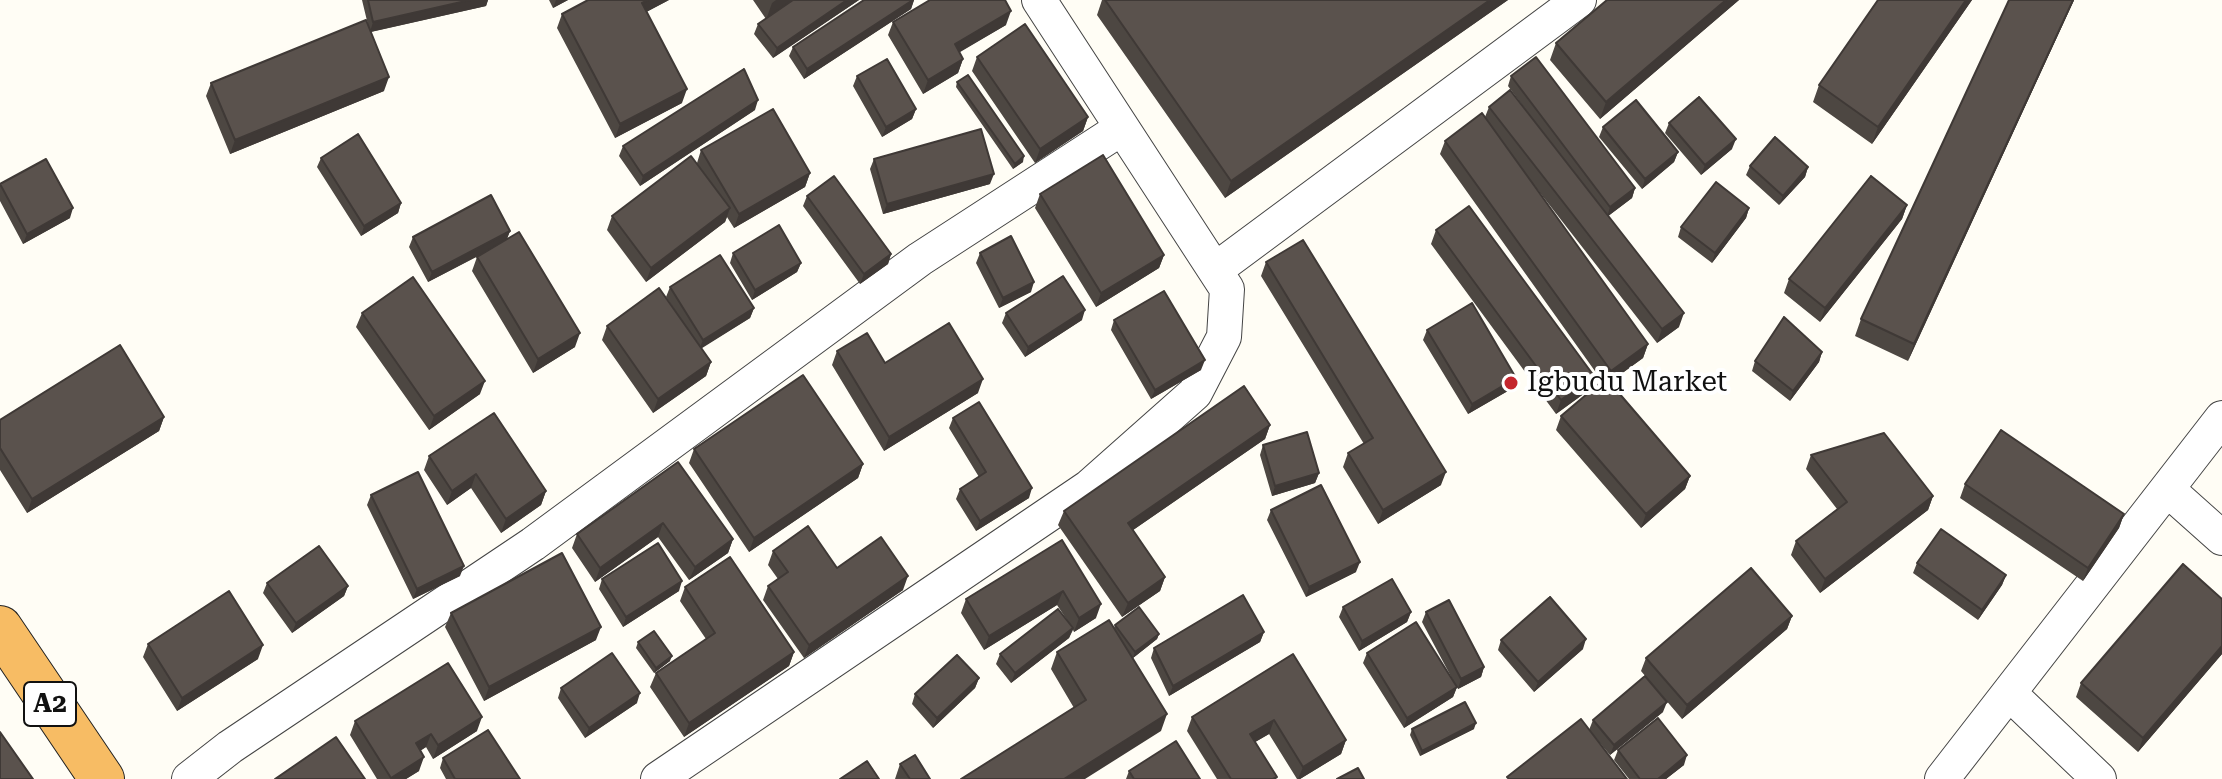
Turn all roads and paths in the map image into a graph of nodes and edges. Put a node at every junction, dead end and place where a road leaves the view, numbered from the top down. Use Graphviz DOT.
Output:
graph roads {
  1 [pos="1039,0"];
  2 [pos="1579,0"];
  3 [pos="1122,128"];
  4 [pos="1215,270"];
  5 [pos="2222,418"];
  6 [pos="2167,489"];
  7 [pos="2222,538"];
  8 [pos="0,628"];
  9 [pos="2009,693"];
  10 [pos="102,779"];
  11 [pos="189,779"];
  12 [pos="658,779"];
  13 [pos="1942,779"];
  14 [pos="2099,779"];
  1 -- 3 [label="street"];
  2 -- 4 [label="street"];
  3 -- 4 [label="street"];
  3 -- 11 [label="street"];
  4 -- 12 [label="street"];
  5 -- 6 [label="street"];
  6 -- 7 [label="street"];
  6 -- 9 [label="street"];
  8 -- 10 [label="highway, A2"];
  9 -- 13 [label="street"];
  9 -- 14 [label="street"];
}
